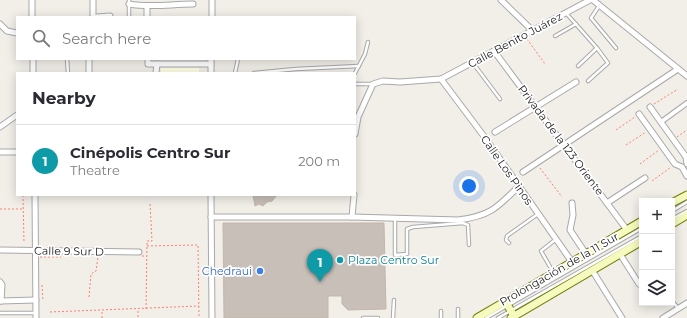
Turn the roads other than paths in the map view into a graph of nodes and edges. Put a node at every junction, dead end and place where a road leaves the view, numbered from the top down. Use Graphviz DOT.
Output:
graph roads {
  1 [pos="32,0"];
  2 [pos="93,0"];
  3 [pos="212,0"];
  4 [pos="501,0"];
  5 [pos="591,0"];
  6 [pos="129,2"];
  7 [pos="193,4"];
  8 [pos="600,6"];
  9 [pos="147,7"];
  10 [pos="566,13"];
  11 [pos="32,16"];
  12 [pos="93,16"];
  13 [pos="129,16"];
  14 [pos="147,16"];
  15 [pos="212,16"];
  16 [pos="0,24"];
  17 [pos="576,24"];
  18 [pos="533,31"];
  19 [pos="16,33"];
  20 [pos="555,36"];
  21 [pos="368,42"];
  22 [pos="597,48"];
  23 [pos="616,48"];
  24 [pos="494,51"];
  25 [pos="33,60"];
  26 [pos="67,60"];
  27 [pos="89,60"];
  28 [pos="238,60"];
  29 [pos="148,62"];
  30 [pos="211,62"];
  31 [pos="473,63"];
  32 [pos="157,64"];
  33 [pos="359,66"];
  34 [pos="578,66"];
  35 [pos="678,68"];
  36 [pos="33,72"];
  37 [pos="68,72"];
  38 [pos="89,72"];
  39 [pos="156,72"];
  40 [pos="235,72"];
  41 [pos="264,72"];
  42 [pos="356,72"];
  43 [pos="687,76"];
  44 [pos="441,79"];
  45 [pos="588,81"];
  46 [pos="576,82"];
  47 [pos="356,84"];
  48 [pos="373,84"];
  49 [pos="500,99"];
  50 [pos="687,103"];
  51 [pos="536,107"];
  52 [pos="650,107"];
  53 [pos="639,114"];
  54 [pos="16,116"];
  55 [pos="661,122"];
  56 [pos="0,127"];
  57 [pos="356,128"];
  58 [pos="495,132"];
  59 [pos="564,144"];
  60 [pos="0,152"];
  61 [pos="16,152"];
  62 [pos="687,164"];
  63 [pos="682,167"];
  64 [pos="523,172"];
  65 [pos="687,176"];
  66 [pos="645,178"];
  67 [pos="518,186"];
  68 [pos="687,195"];
  69 [pos="35,196"];
  70 [pos="211,196"];
  71 [pos="354,196"];
  72 [pos="675,201"];
  73 [pos="687,202"];
  74 [pos="572,203"];
  75 [pos="607,203"];
  76 [pos="675,209"];
  77 [pos="687,211"];
  78 [pos="538,214"];
  79 [pos="687,215"];
  80 [pos="352,216"];
  81 [pos="211,217"];
  82 [pos="675,217"];
  83 [pos="395,219"];
  84 [pos="675,222"];
  85 [pos="639,223"];
  86 [pos="627,230"];
  87 [pos="639,230"];
  88 [pos="639,238"];
  89 [pos="556,239"];
  90 [pos="509,243"];
  91 [pos="639,243"];
  92 [pos="469,245"];
  93 [pos="0,250"];
  94 [pos="35,251"];
  95 [pos="139,252"];
  96 [pos="586,254"];
  97 [pos="620,254"];
  98 [pos="572,262"];
  99 [pos="592,270"];
  100 [pos="554,273"];
  101 [pos="1,282"];
  102 [pos="639,284"];
  103 [pos="36,300"];
  104 [pos="394,300"];
  105 [pos="1,301"];
  106 [pos="687,303"];
  107 [pos="675,305"];
  108 [pos="458,309"];
  109 [pos="678,309"];
  110 [pos="510,310"];
  111 [pos="441,311"];
  112 [pos="0,313"];
  113 [pos="36,316"];
  114 [pos="212,318"];
  115 [pos="364,318"];
  116 [pos="378,318"];
  117 [pos="393,318"];
  118 [pos="441,318"];
  119 [pos="458,318"];
  120 [pos="477,318"];
  121 [pos="486,318"];
  122 [pos="498,318"];
  123 [pos="622,318"];
  124 [pos="664,318"];
  1 -- 11 [label="street"];
  2 -- 12 [label="street"];
  3 -- 15 [label="street"];
  4 -- 18 [label="street"];
  5 -- 8 [label="street"];
  5 -- 10 [label="street, Calle Benito Juárez"];
  6 -- 9 [label="street"];
  6 -- 13 [label="lane"];
  7 -- 9 [label="street"];
  8 -- 23 [label="lane"];
  8 -- 35 [label="street"];
  9 -- 14 [label="street"];
  10 -- 17 [label="lane"];
  10 -- 18 [label="street, Calle Benito Juárez"];
  16 -- 19 [label="street"];
  17 -- 20 [label="lane"];
  17 -- 22 [label="lane"];
  18 -- 24 [label="street, Calle Benito Juárez"];
  21 -- 33 [label="lane"];
  22 -- 34 [label="lane"];
  22 -- 45 [label="lane"];
  24 -- 31 [label="street, Calle Benito Juárez"];
  24 -- 51 [label="street, Privada de la 123 Oriente"];
  25 -- 36 [label="street"];
  26 -- 37 [label="lane"];
  27 -- 38 [label="street"];
  28 -- 40 [label="lane"];
  29 -- 32 [label="street"];
  30 -- 32 [label="street"];
  31 -- 44 [label="street, Calle Benito Juárez"];
  31 -- 49 [label="lane"];
  32 -- 39 [label="street"];
  33 -- 41 [label="lane"];
  33 -- 42 [label="lane"];
  35 -- 43 [label="street"];
  35 -- 59 [label="street"];
  44 -- 48 [label="street"];
  44 -- 67 [label="street, Calle Los Pinos"];
  46 -- 51 [label="street"];
  47 -- 48 [label="lane"];
  48 -- 57 [label="street"];
  50 -- 55 [label="street"];
  51 -- 58 [label="street"];
  51 -- 59 [label="street, Privada de la 123 Oriente"];
  52 -- 55 [label="street"];
  53 -- 63 [label="street"];
  54 -- 56 [label="street"];
  55 -- 62 [label="street"];
  59 -- 64 [label="street"];
  59 -- 75 [label="street, Privada de la 123 Oriente"];
  60 -- 61 [label="street"];
  62 -- 63 [label="street"];
  63 -- 65 [label="street"];
  66 -- 75 [label="street"];
  67 -- 78 [label="street, Calle Los Pinos"];
  67 -- 83 [label="street"];
  68 -- 72 [label="main road"];
  69 -- 94 [label="street"];
  70 -- 81 [label="street"];
  71 -- 80 [label="street"];
  73 -- 76 [label="lane"];
  74 -- 96 [label="street"];
  75 -- 86 [label="street, Privada de la 123 Oriente"];
  77 -- 82 [label="lane"];
  78 -- 89 [label="street, Calle Los Pinos"];
  78 -- 90 [label="lane"];
  79 -- 84 [label="main road"];
  80 -- 81 [label="street"];
  80 -- 83 [label="street"];
  81 -- 114 [label="street"];
  83 -- 92 [label="lane"];
  85 -- 86 [label="main road, Prolongación de la 11 Sur"];
  86 -- 96 [label="main road, Prolongación de la 11 Sur"];
  87 -- 110 [label="lane"];
  88 -- 110 [label="lane"];
  89 -- 98 [label="street, Calle Los Pinos"];
  89 -- 100 [label="lane"];
  91 -- 97 [label="main road, Prolongación de la 11 Sur"];
  93 -- 94 [label="street, Calle 9 Sur D"];
  94 -- 95 [label="street, Calle 9 Sur D"];
  94 -- 103 [label="street"];
  96 -- 98 [label="main road, Prolongación de la 11 Sur"];
  97 -- 99 [label="main road, Prolongación de la 11 Sur"];
  97 -- 102 [label="street"];
  98 -- 100 [label="main road, Prolongación de la 11 Sur"];
  99 -- 110 [label="main road, Prolongación de la 11 Sur"];
  99 -- 123 [label="street"];
  100 -- 110 [label="main road, Prolongación de la 11 Sur"];
  101 -- 105 [label="street"];
  103 -- 105 [label="street"];
  103 -- 113 [label="street"];
  104 -- 117 [label="lane"];
  106 -- 109 [label="street"];
  107 -- 109 [label="lane"];
  108 -- 119 [label="lane"];
  109 -- 124 [label="street"];
  110 -- 120 [label="main road, Prolongación de la 11 Sur"];
  110 -- 121 [label="lane"];
  110 -- 122 [label="lane"];
  111 -- 118 [label="lane"];
  112 -- 113 [label="lane"];
  115 -- 116 [label="lane"];
}
